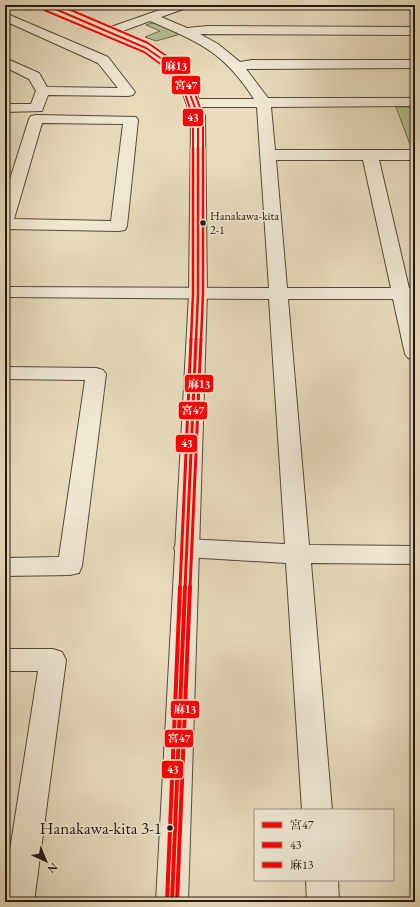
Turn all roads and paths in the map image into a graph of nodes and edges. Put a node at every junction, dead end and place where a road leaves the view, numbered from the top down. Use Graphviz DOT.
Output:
graph roads {
  1 [pos="46,5"];
  2 [pos="185,5"];
  3 [pos="5,17"];
  4 [pos="150,17"];
  5 [pos="415,31"];
  6 [pos="109,32"];
  7 [pos="185,32"];
  8 [pos="5,62"];
  9 [pos="415,64"];
  10 [pos="236,66"];
  11 [pos="43,91"];
  12 [pos="415,102"];
  13 [pos="194,103"];
  14 [pos="264,103"];
  15 [pos="5,108"];
  16 [pos="268,155"];
  17 [pos="370,155"];
  18 [pos="415,155"];
  19 [pos="5,223"];
  20 [pos="5,292"];
  21 [pos="198,294"];
  22 [pos="279,294"];
  23 [pos="408,294"];
  24 [pos="415,354"];
  25 [pos="5,373"];
  26 [pos="186,548"];
  27 [pos="298,554"];
  28 [pos="415,554"];
  29 [pos="5,567"];
  30 [pos="5,660"];
  31 [pos="317,809"];
  32 [pos="322,881"];
  33 [pos="18,902"];
  34 [pos="172,902"];
  35 [pos="323,902"];
  1 -- 6 [label="street"];
  2 -- 4 [label="street"];
  3 -- 11 [label="street"];
  4 -- 6 [label="street"];
  4 -- 7 [label="street"];
  5 -- 7 [label="street"];
  6 -- 13 [label="street"];
  7 -- 10 [label="street"];
  8 -- 11 [label="street"];
  9 -- 10 [label="street"];
  10 -- 14 [label="street"];
  11 -- 15 [label="street"];
  12 -- 14 [label="street"];
  13 -- 14 [label="street"];
  13 -- 21 [label="street"];
  14 -- 16 [label="street"];
  16 -- 17 [label="street"];
  16 -- 22 [label="street"];
  17 -- 18 [label="street"];
  17 -- 23 [label="street"];
  19 -- 19 [label="street"];
  20 -- 21 [label="street"];
  21 -- 22 [label="street"];
  21 -- 26 [label="street"];
  22 -- 23 [label="street"];
  22 -- 27 [label="street"];
  23 -- 24 [label="street"];
  25 -- 29 [label="street"];
  26 -- 27 [label="street"];
  26 -- 34 [label="street"];
  27 -- 28 [label="street"];
  27 -- 31 [label="street"];
  30 -- 33 [label="street"];
  32 -- 35 [label="street"];
}
